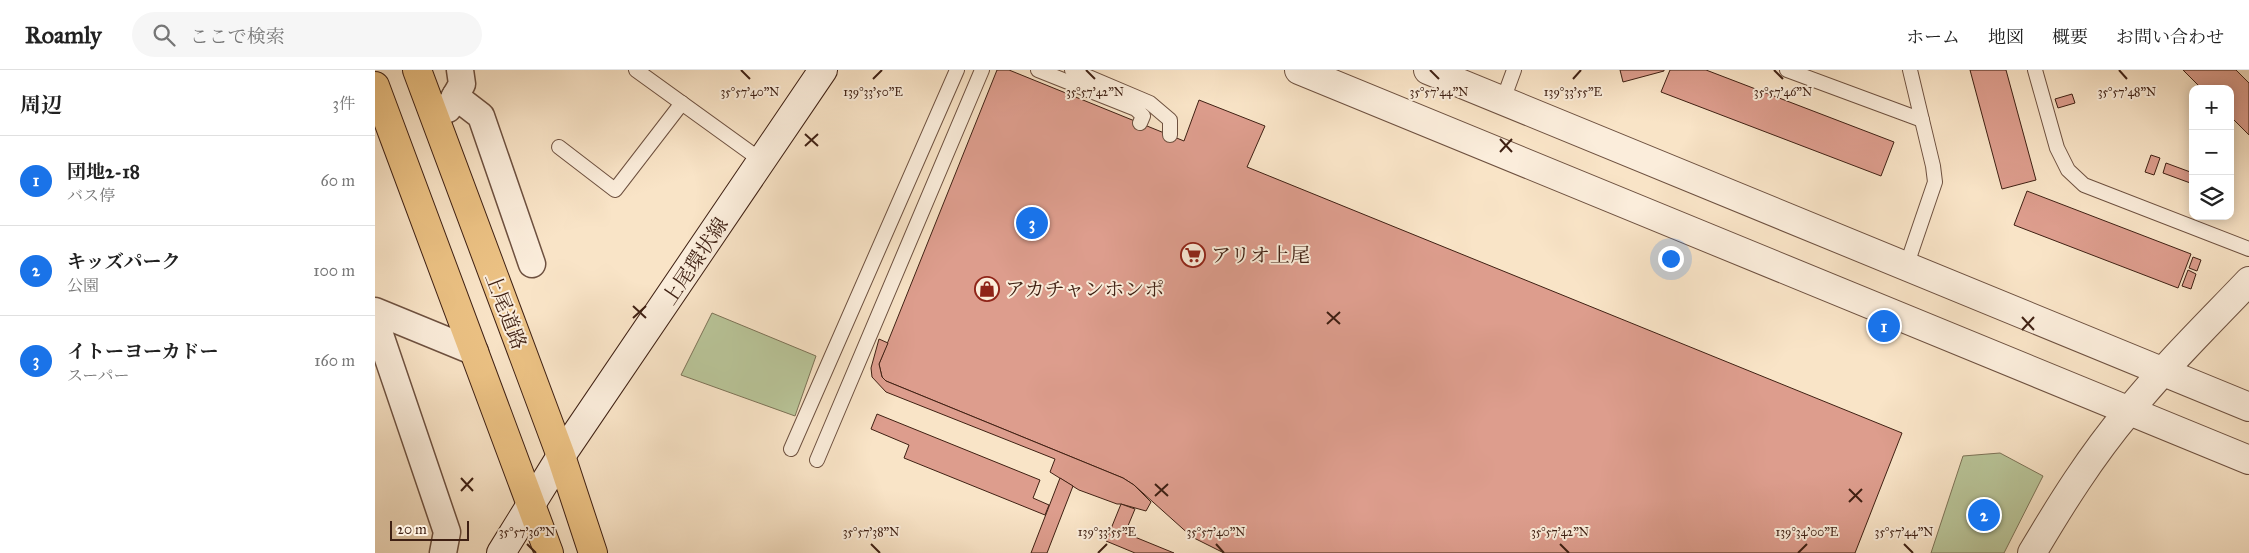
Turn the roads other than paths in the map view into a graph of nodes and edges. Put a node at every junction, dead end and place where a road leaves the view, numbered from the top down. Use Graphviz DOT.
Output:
graph roads {
  1 [pos="417,70"];
  2 [pos="460,70"];
  3 [pos="636,70"];
  4 [pos="823,70"];
  5 [pos="957,70"];
  6 [pos="982,70"];
  7 [pos="1038,70"];
  8 [pos="1071,70"];
  9 [pos="1299,70"];
  10 [pos="1428,70"];
  11 [pos="1513,70"];
  12 [pos="1787,70"];
  13 [pos="1909,70"];
  14 [pos="2035,70"];
  15 [pos="375,86"];
  16 [pos="455,96"];
  17 [pos="1503,100"];
  18 [pos="682,103"];
  19 [pos="1922,120"];
  20 [pos="1140,123"];
  21 [pos="437,127"];
  22 [pos="1170,135"];
  23 [pos="559,147"];
  24 [pos="762,161"];
  25 [pos="2249,249"];
  26 [pos="532,264"];
  27 [pos="1906,267"];
  28 [pos="2249,282"];
  29 [pos="375,311"];
  30 [pos="375,320"];
  31 [pos="475,352"];
  32 [pos="2162,373"];
  33 [pos="2249,407"];
  34 [pos="2128,412"];
  35 [pos="791,449"];
  36 [pos="561,456"];
  37 [pos="817,460"];
  38 [pos="2249,460"];
  39 [pos="532,505"];
  40 [pos="443,553"];
  41 [pos="501,553"];
  42 [pos="549,553"];
  43 [pos="593,553"];
  44 [pos="2032,553"];
  1 -- 21 [label="highway, 上尾道路"];
  2 -- 16 [label="street"];
  3 -- 18 [label="lane"];
  4 -- 24 [label="street, 上尾環状線"];
  5 -- 35 [label="lane"];
  6 -- 37 [label="lane"];
  7 -- 20 [label="lane"];
  8 -- 22 [label="lane"];
  9 -- 34 [label="street"];
  10 -- 17 [label="street"];
  11 -- 17 [label="lane"];
  12 -- 19 [label="lane"];
  13 -- 19 [label="lane"];
  14 -- 25 [label="lane"];
  15 -- 31 [label="highway"];
  16 -- 21 [label="street"];
  16 -- 26 [label="street"];
  17 -- 27 [label="street"];
  18 -- 23 [label="lane"];
  18 -- 24 [label="lane"];
  19 -- 27 [label="lane"];
  21 -- 36 [label="highway, 上尾道路"];
  24 -- 36 [label="street, 上尾環状線"];
  27 -- 32 [label="street"];
  28 -- 32 [label="street"];
  29 -- 31 [label="street"];
  30 -- 40 [label="street"];
  31 -- 39 [label="highway"];
  32 -- 33 [label="street"];
  32 -- 34 [label="street"];
  34 -- 38 [label="street"];
  34 -- 44 [label="street"];
  36 -- 39 [label="street, 上尾環状線"];
  36 -- 43 [label="highway, 上尾道路"];
  39 -- 41 [label="street, 上尾環状線"];
  39 -- 42 [label="highway"];
}
